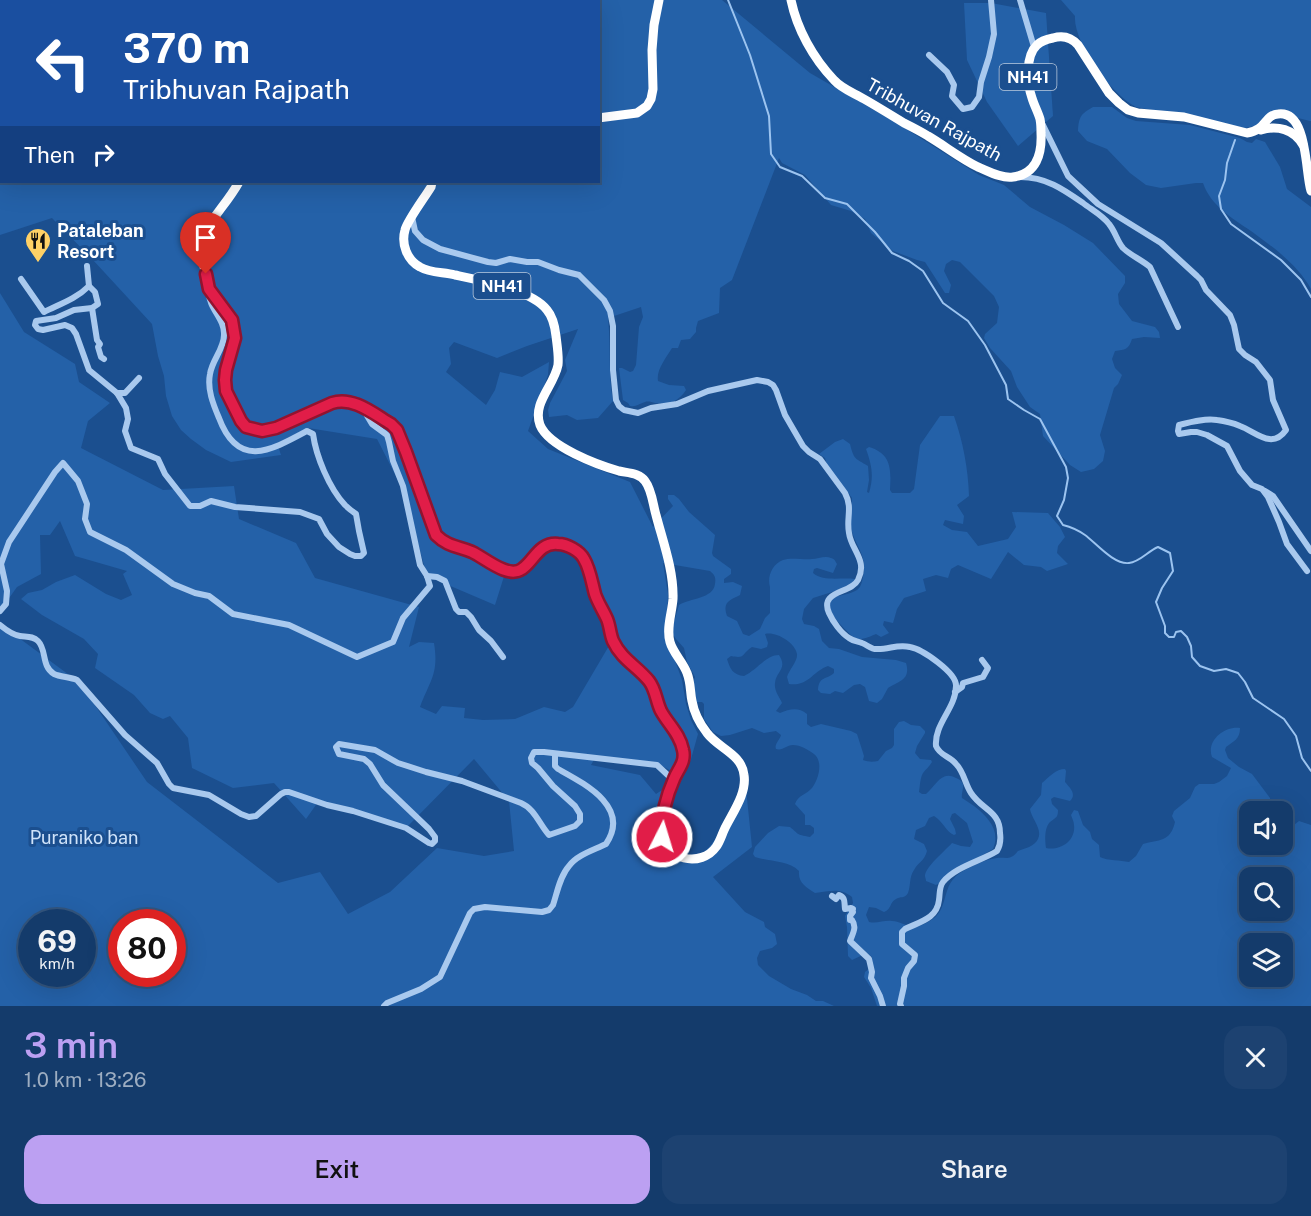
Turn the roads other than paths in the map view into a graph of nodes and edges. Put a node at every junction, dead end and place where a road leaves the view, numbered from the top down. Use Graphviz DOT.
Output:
graph roads {
  1 [pos="659,0"];
  2 [pos="791,0"];
  3 [pos="991,0"];
  4 [pos="1020,0"];
  5 [pos="1034,47"];
  6 [pos="929,55"];
  7 [pos="600,118"];
  8 [pos="1041,122"];
  9 [pos="1258,130"];
  10 [pos="1304,148"];
  11 [pos="1014,177"];
  12 [pos="238,183"];
  13 [pos="432,183"];
  14 [pos="1311,191"];
  15 [pos="1096,207"];
  16 [pos="412,217"];
  17 [pos="87,266"];
  18 [pos="21,279"];
  19 [pos="89,286"];
  20 [pos="209,289"];
  21 [pos="92,308"];
  22 [pos="1178,327"];
  23 [pos="104,359"];
  24 [pos="139,378"];
  25 [pos="117,393"];
  26 [pos="363,408"];
  27 [pos="1262,489"];
  28 [pos="1311,551"];
  29 [pos="1307,571"];
  30 [pos="427,576"];
  31 [pos="0,611"];
  32 [pos="0,625"];
  33 [pos="503,657"];
  34 [pos="982,660"];
  35 [pos="955,693"];
  36 [pos="555,754"];
  37 [pos="673,780"];
  38 [pos="832,896"];
  39 [pos="384,1006"];
  40 [pos="883,1006"];
  41 [pos="901,1006"];
  1 -- 7 [label="highway"];
  2 -- 11 [label="highway, Tribhuvan Rajpath"];
  3 -- 6 [label="street"];
  4 -- 5 [label="street"];
  5 -- 8 [label="highway, Tribhuvan Rajpath / NH41"];
  5 -- 9 [label="highway, NH41"];
  8 -- 11 [label="highway, Tribhuvan Rajpath / NH41"];
  8 -- 15 [label="street"];
  9 -- 10 [label="highway"];
  9 -- 10 [label="highway"];
  10 -- 14 [label="highway"];
  11 -- 15 [label="street"];
  12 -- 20 [label="highway, NH41"];
  13 -- 16 [label="highway, NH41"];
  15 -- 22 [label="street"];
  15 -- 27 [label="street"];
  16 -- 35 [label="street"];
  16 -- 37 [label="highway, NH41"];
  17 -- 19 [label="street"];
  18 -- 19 [label="street"];
  19 -- 21 [label="street"];
  20 -- 25 [label="street"];
  20 -- 26 [label="highway, NH41"];
  21 -- 23 [label="street"];
  21 -- 25 [label="street"];
  24 -- 25 [label="street"];
  26 -- 30 [label="street"];
  26 -- 37 [label="highway, NH41"];
  27 -- 28 [label="street"];
  27 -- 29 [label="street"];
  30 -- 31 [label="street"];
  30 -- 33 [label="street"];
  32 -- 36 [label="street"];
  34 -- 35 [label="street"];
  35 -- 41 [label="street"];
  36 -- 37 [label="street"];
  36 -- 39 [label="street"];
  38 -- 40 [label="street"];
}
